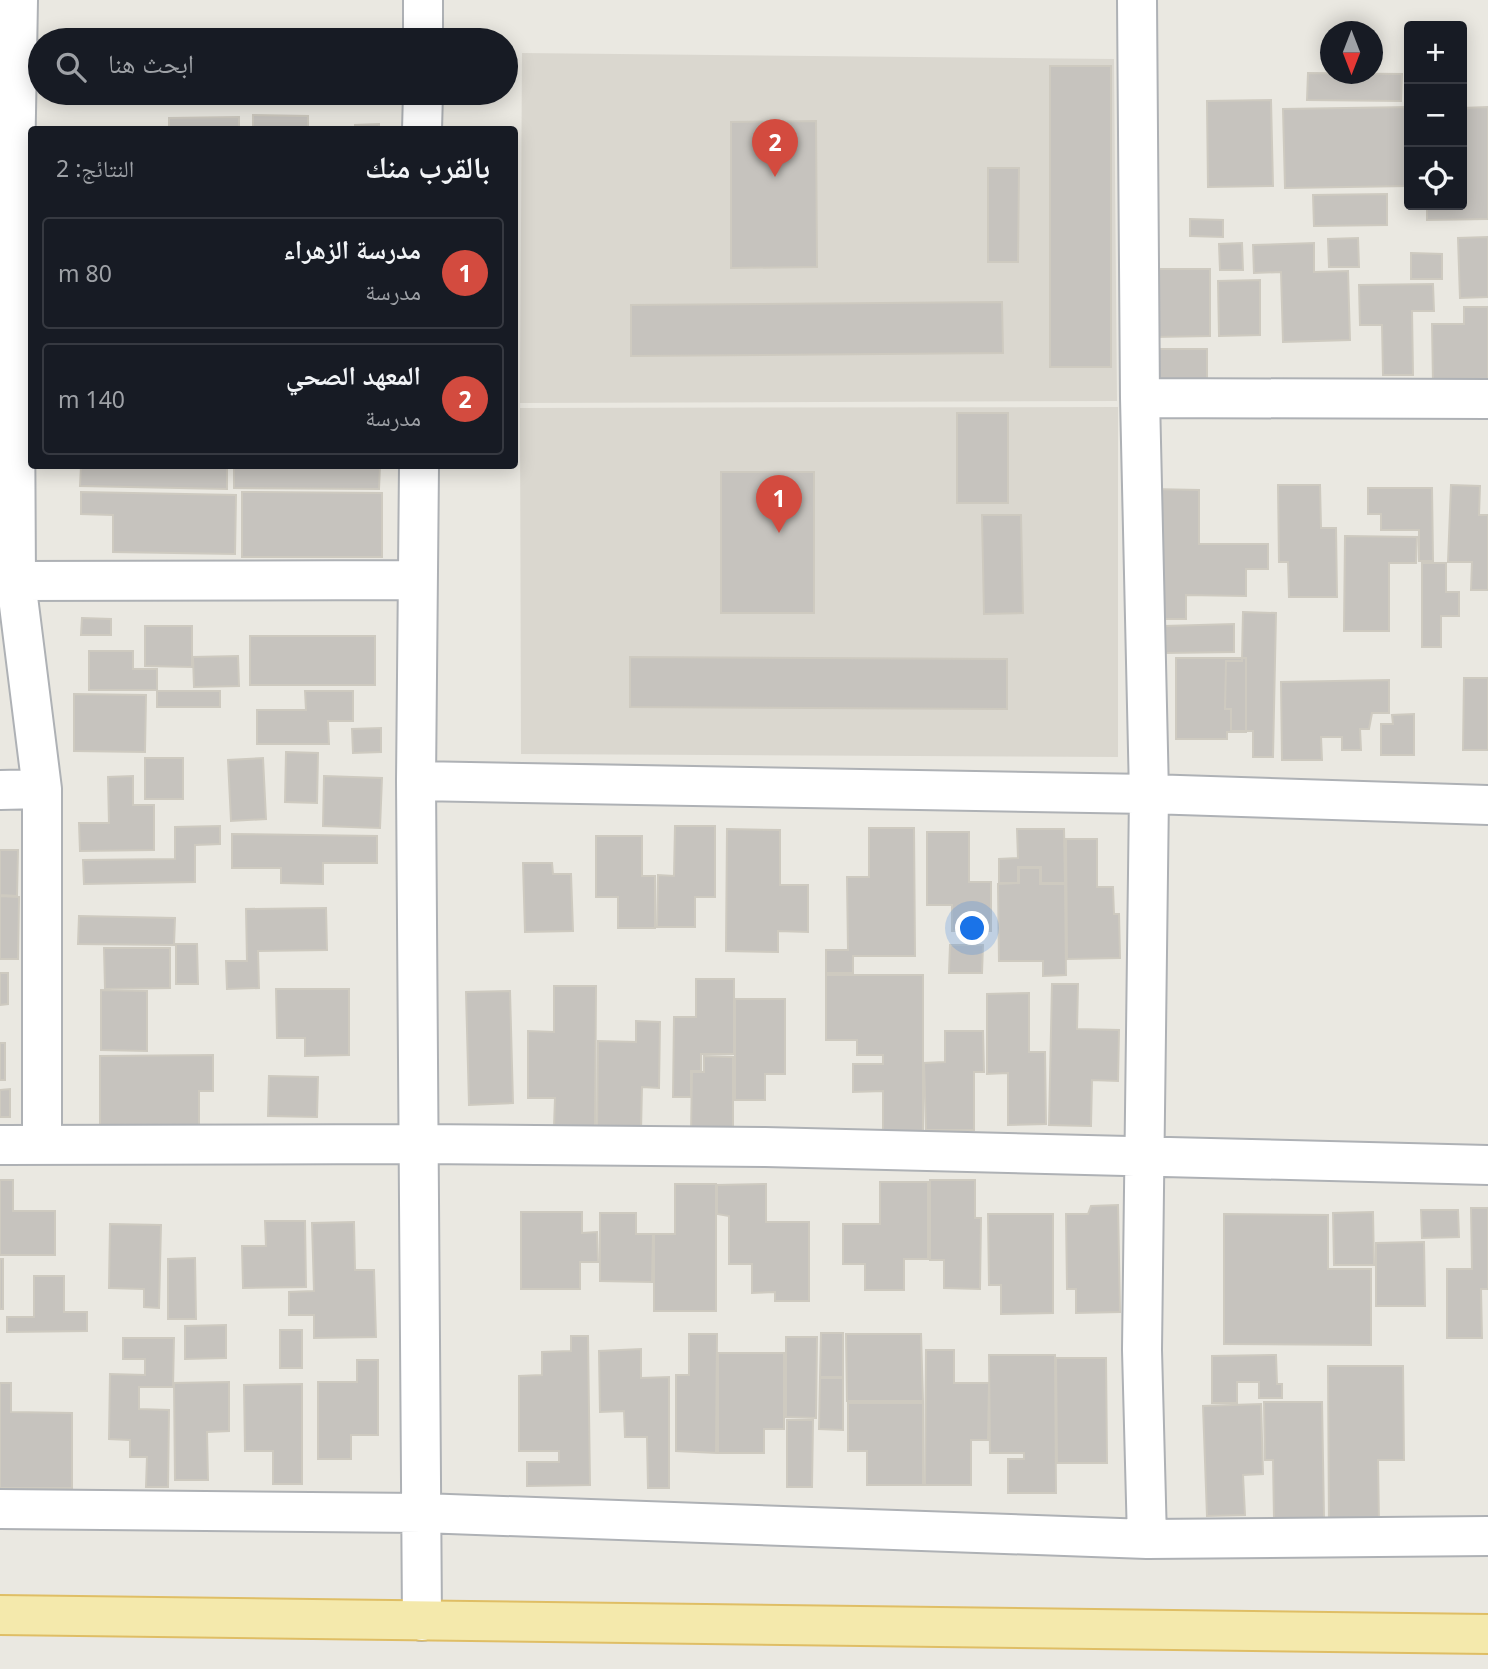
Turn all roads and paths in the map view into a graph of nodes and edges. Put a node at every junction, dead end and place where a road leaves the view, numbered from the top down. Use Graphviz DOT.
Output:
graph roads {
  1 [pos="18,0"];
  2 [pos="423,0"];
  3 [pos="1137,0"];
  4 [pos="423,28"];
  5 [pos="423,105"];
  6 [pos="422,126"];
  7 [pos="7,378"];
  8 [pos="1140,398"];
  9 [pos="1488,400"];
  10 [pos="419,469"];
  11 [pos="417,580"];
  12 [pos="16,581"];
  13 [pos="416,782"];
  14 [pos="42,789"];
  15 [pos="0,790"];
  16 [pos="1149,794"];
  17 [pos="1488,805"];
  18 [pos="418,1144"];
  19 [pos="0,1145"];
  20 [pos="42,1145"];
  21 [pos="1145,1155"];
  22 [pos="1488,1165"];
  23 [pos="0,1509"];
  24 [pos="422,1513"];
  25 [pos="1488,1536"];
  26 [pos="1147,1539"];
  27 [pos="0,1615"];
  28 [pos="422,1621"];
  29 [pos="1488,1634"];
  1 -- 7 [label="street"];
  2 -- 4 [label="street"];
  3 -- 8 [label="street"];
  5 -- 6 [label="street"];
  7 -- 12 [label="street"];
  8 -- 9 [label="street"];
  8 -- 16 [label="street"];
  10 -- 11 [label="street"];
  11 -- 12 [label="street"];
  11 -- 13 [label="street"];
  12 -- 14 [label="street"];
  13 -- 16 [label="street"];
  13 -- 18 [label="street"];
  14 -- 15 [label="street"];
  14 -- 20 [label="street"];
  16 -- 17 [label="street"];
  16 -- 21 [label="street"];
  18 -- 20 [label="street"];
  18 -- 21 [label="street"];
  18 -- 24 [label="street"];
  19 -- 20 [label="street"];
  21 -- 22 [label="street"];
  21 -- 26 [label="street"];
  23 -- 24 [label="street"];
  24 -- 26 [label="street"];
  24 -- 28 [label="street"];
  25 -- 26 [label="street"];
  27 -- 28 [label="main road"];
  28 -- 29 [label="main road"];
}
